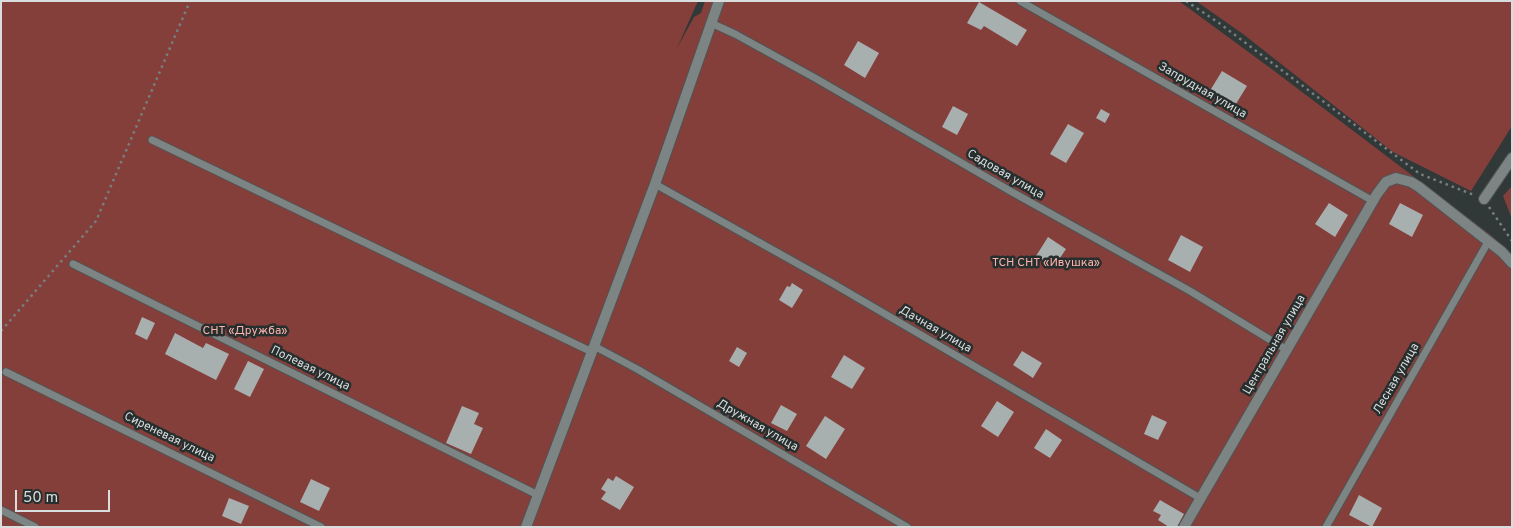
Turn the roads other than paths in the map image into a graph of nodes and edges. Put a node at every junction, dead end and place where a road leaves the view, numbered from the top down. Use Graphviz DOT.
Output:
graph roads {
  1 [pos="720,1"];
  2 [pos="1020,1"];
  3 [pos="711,23"];
  4 [pos="152,140"];
  5 [pos="1512,158"];
  6 [pos="656,184"];
  7 [pos="1484,199"];
  8 [pos="1373,201"];
  9 [pos="1488,242"];
  10 [pos="1512,263"];
  11 [pos="73,264"];
  12 [pos="593,349"];
  13 [pos="1287,350"];
  14 [pos="6,372"];
  15 [pos="538,495"];
  16 [pos="1200,498"];
  17 [pos="1,510"];
  18 [pos="35,527"];
  19 [pos="321,527"];
  20 [pos="526,527"];
  21 [pos="907,527"];
  22 [pos="1184,527"];
  23 [pos="1326,527"];
  1 -- 3 [label="street"];
  2 -- 8 [label="lane, Запрудная улица"];
  3 -- 6 [label="street"];
  3 -- 13 [label="lane, Садовая улица"];
  4 -- 12 [label="lane, Дружная улица"];
  5 -- 7 [label="street"];
  6 -- 12 [label="street"];
  6 -- 16 [label="lane, Дачная улица"];
  8 -- 9 [label="street, Центральная улица"];
  8 -- 13 [label="street, Центральная улица"];
  9 -- 10 [label="street"];
  9 -- 23 [label="lane, Лесная улица"];
  11 -- 15 [label="lane, Полевая улица"];
  12 -- 15 [label="street"];
  12 -- 21 [label="lane, Дружная улица"];
  13 -- 16 [label="street, Центральная улица"];
  14 -- 19 [label="lane, Сиреневая улица"];
  15 -- 20 [label="street"];
  16 -- 22 [label="street, Центральная улица"];
  17 -- 18 [label="lane"];
}
